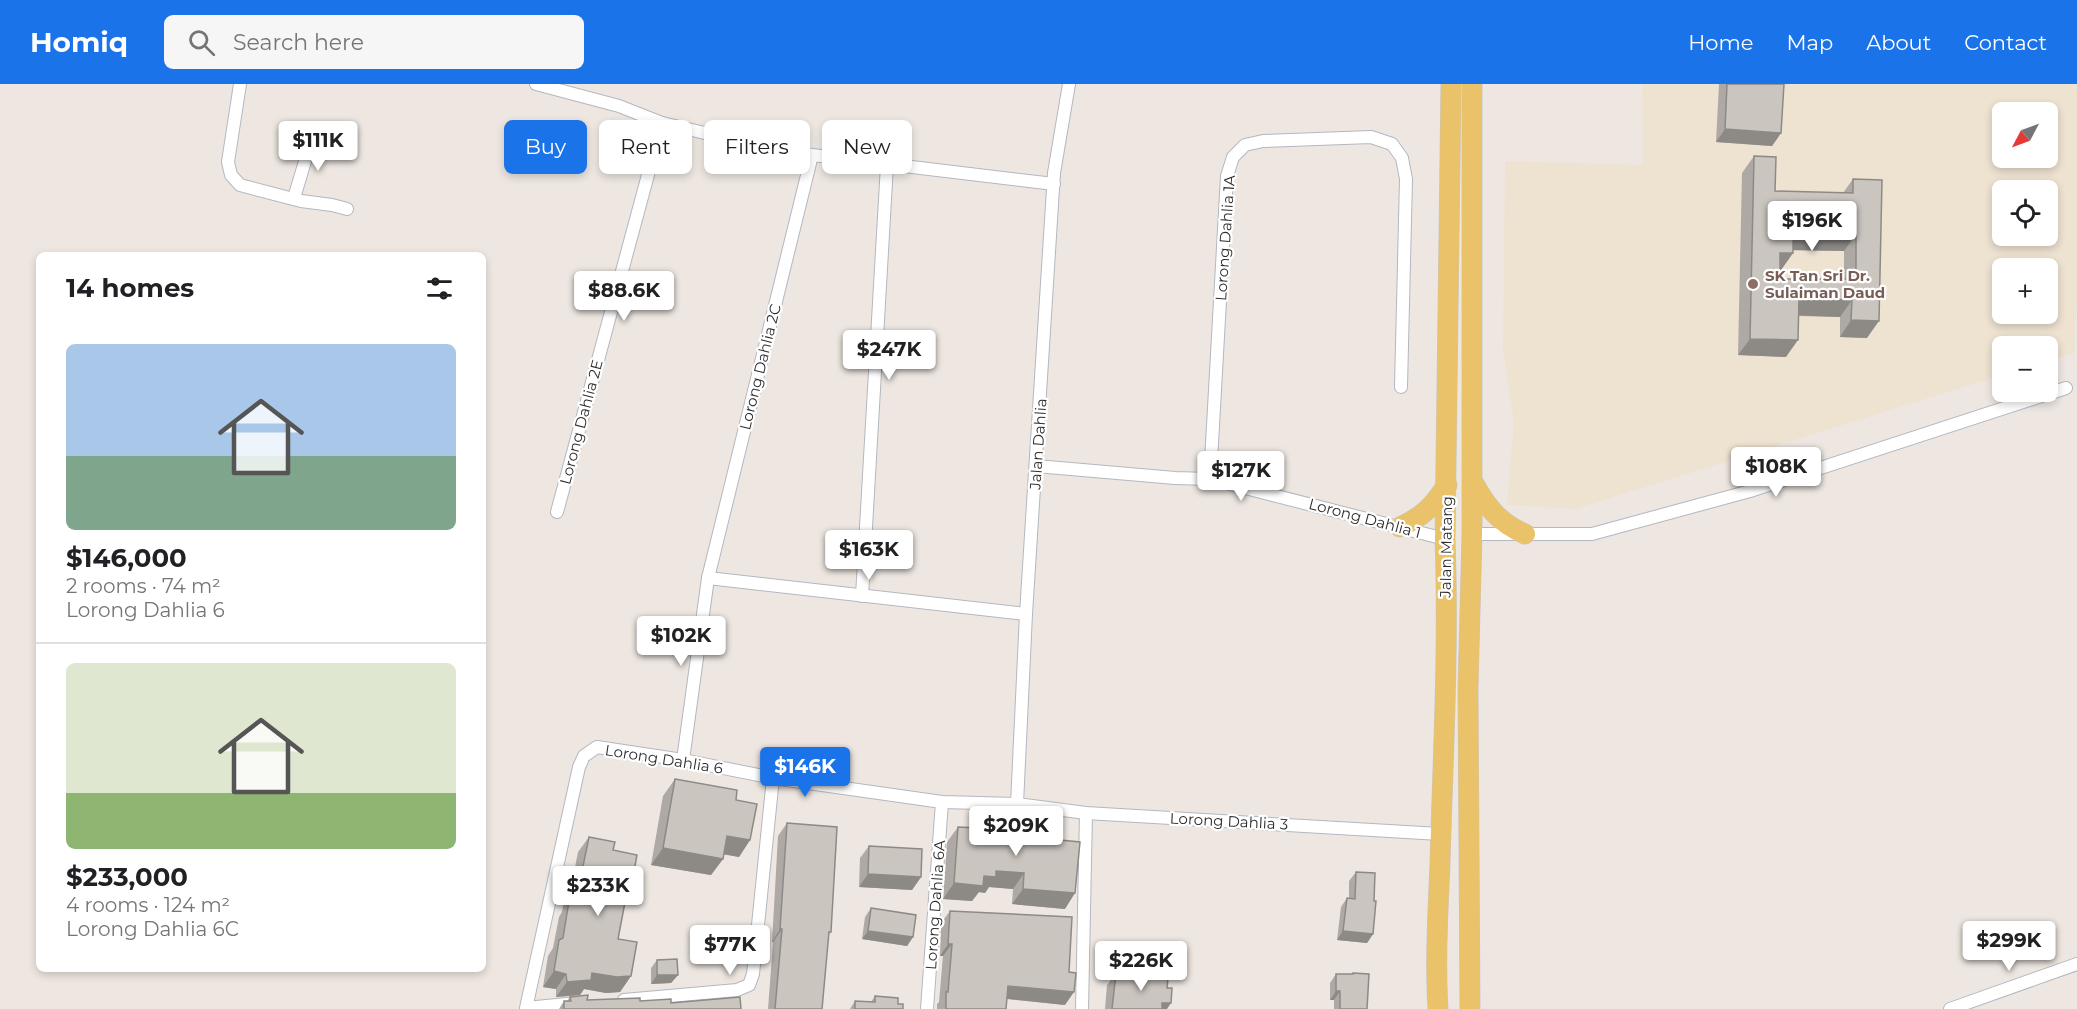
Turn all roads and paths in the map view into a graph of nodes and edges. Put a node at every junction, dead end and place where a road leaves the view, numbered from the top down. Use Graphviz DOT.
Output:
graph roads {
  1 [pos="240,84"];
  2 [pos="536,84"];
  3 [pos="1069,84"];
  4 [pos="1451,84"];
  5 [pos="1472,84"];
  6 [pos="654,120"];
  7 [pos="692,129"];
  8 [pos="312,138"];
  9 [pos="812,155"];
  10 [pos="822,156"];
  11 [pos="912,168"];
  12 [pos="648,174"];
  13 [pos="886,174"];
  14 [pos="1054,184"];
  15 [pos="294,198"];
  16 [pos="347,209"];
  17 [pos="1401,387"];
  18 [pos="2066,388"];
  19 [pos="1036,466"];
  20 [pos="1210,479"];
  21 [pos="1472,480"];
  22 [pos="1447,485"];
  23 [pos="556,512"];
  24 [pos="1400,527"];
  25 [pos="1472,534"];
  26 [pos="1525,534"];
  27 [pos="1445,539"];
  28 [pos="708,578"];
  29 [pos="1447,581"];
  30 [pos="862,596"];
  31 [pos="1026,614"];
  32 [pos="683,760"];
  33 [pos="773,778"];
  34 [pos="942,802"];
  35 [pos="1017,804"];
  36 [pos="1086,813"];
  37 [pos="1440,834"];
  38 [pos="2077,964"];
  39 [pos="608,1001"];
  40 [pos="585,1003"];
  41 [pos="526,1008"];
  42 [pos="927,1009"];
  43 [pos="1082,1009"];
  44 [pos="1438,1009"];
  45 [pos="1470,1009"];
  46 [pos="1950,1009"];
  1 -- 15 [label="street"];
  2 -- 6 [label="street"];
  3 -- 14 [label="street, Jalan Dahlia"];
  4 -- 22 [label="main road, Jalan Matang"];
  5 -- 21 [label="main road, Jalan Matang"];
  7 -- 9 [label="street"];
  8 -- 15 [label="street"];
  9 -- 10 [label="street"];
  9 -- 28 [label="street, Lorong Dahlia 2C"];
  11 -- 14 [label="street"];
  12 -- 23 [label="street, Lorong Dahlia 2E"];
  13 -- 30 [label="street"];
  14 -- 19 [label="street, Jalan Dahlia"];
  15 -- 16 [label="street"];
  17 -- 20 [label="street, Lorong Dahlia 1A"];
  18 -- 26 [label="street"];
  19 -- 20 [label="street, Lorong Dahlia 1"];
  19 -- 31 [label="street, Jalan Dahlia"];
  20 -- 24 [label="street, Lorong Dahlia 1"];
  21 -- 25 [label="main road, Jalan Matang"];
  21 -- 26 [label="main road"];
  22 -- 24 [label="main road"];
  22 -- 27 [label="main road, Jalan Matang"];
  24 -- 27 [label="street, Lorong Dahlia 1"];
  25 -- 26 [label="street"];
  25 -- 29 [label="main road"];
  25 -- 45 [label="main road, Jalan Matang"];
  27 -- 29 [label="main road, Jalan Matang"];
  28 -- 30 [label="street"];
  28 -- 32 [label="street, Lorong Dahlia 2C"];
  29 -- 37 [label="main road, Jalan Matang"];
  30 -- 31 [label="street"];
  31 -- 35 [label="street, Jalan Dahlia"];
  32 -- 33 [label="street, Lorong Dahlia 6"];
  32 -- 41 [label="street, Lorong Dahlia 6"];
  33 -- 34 [label="street, Lorong Dahlia 6"];
  33 -- 39 [label="street"];
  34 -- 35 [label="street, Lorong Dahlia 6"];
  34 -- 42 [label="street, Lorong Dahlia 6A"];
  35 -- 36 [label="street, Lorong Dahlia 3"];
  36 -- 37 [label="street, Lorong Dahlia 3"];
  36 -- 43 [label="street"];
  37 -- 44 [label="main road, Jalan Matang"];
  38 -- 46 [label="street"];
  40 -- 41 [label="street"];
}
